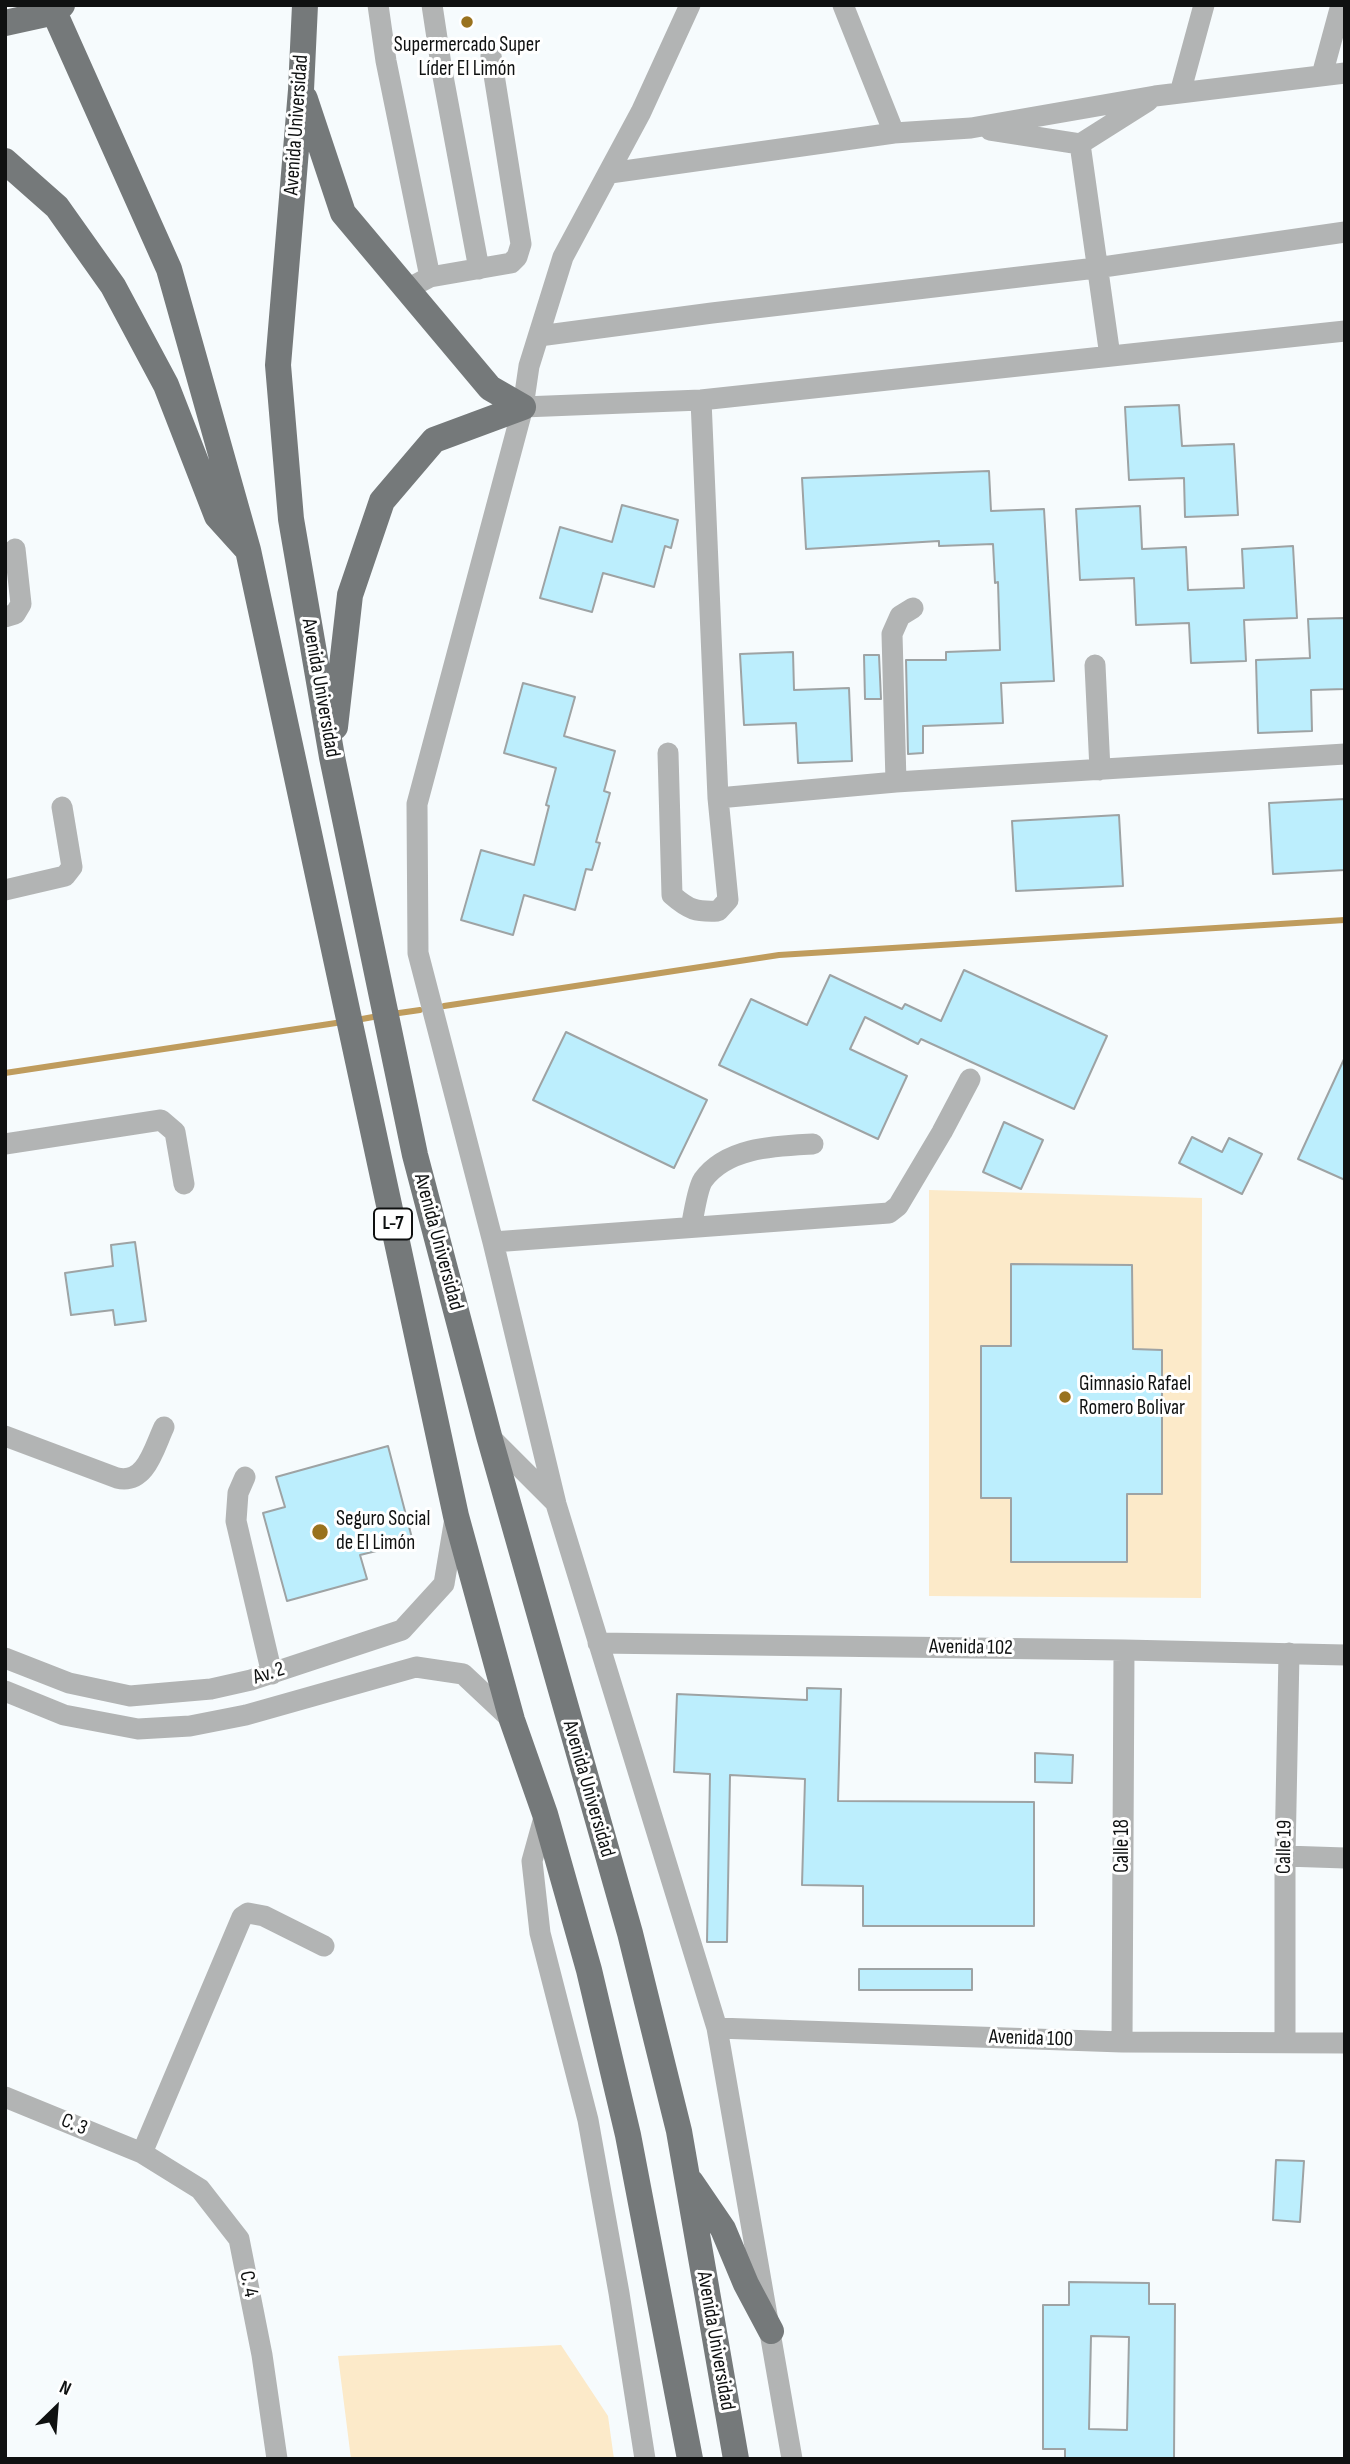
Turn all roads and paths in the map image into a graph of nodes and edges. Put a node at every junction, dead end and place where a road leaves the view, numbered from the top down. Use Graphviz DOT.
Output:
graph roads {
  1 [pos="305,5"];
  2 [pos="378,5"];
  3 [pos="432,5"];
  4 [pos="691,5"];
  5 [pos="843,5"];
  6 [pos="1204,5"];
  7 [pos="1341,5"];
  8 [pos="56,8"];
  9 [pos="5,23"];
  10 [pos="491,57"];
  11 [pos="1345,73"];
  12 [pos="1322,75"];
  13 [pos="301,90"];
  14 [pos="1180,93"];
  15 [pos="1155,96"];
  16 [pos="971,128"];
  17 [pos="894,133"];
  18 [pos="1080,144"];
  19 [pos="5,161"];
  20 [pos="610,173"];
  21 [pos="1345,232"];
  22 [pos="1097,268"];
  23 [pos="479,269"];
  24 [pos="430,277"];
  25 [pos="407,289"];
  26 [pos="1345,331"];
  27 [pos="539,336"];
  28 [pos="1110,356"];
  29 [pos="701,400"];
  30 [pos="523,407"];
  31 [pos="15,549"];
  32 [pos="248,550"];
  33 [pos="913,608"];
  34 [pos="5,617"];
  35 [pos="1095,665"];
  36 [pos="668,753"];
  37 [pos="1345,754"];
  38 [pos="332,757"];
  39 [pos="1100,770"];
  40 [pos="896,782"];
  41 [pos="718,797"];
  42 [pos="62,807"];
  43 [pos="5,890"];
  44 [pos="970,1079"];
  45 [pos="5,1144"];
  46 [pos="813,1144"];
  47 [pos="184,1184"];
  48 [pos="691,1227"];
  49 [pos="493,1242"];
  50 [pos="164,1427"];
  51 [pos="5,1436"];
  52 [pos="489,1436"];
  53 [pos="245,1477"];
  54 [pos="556,1504"];
  55 [pos="456,1516"];
  56 [pos="598,1643"];
  57 [pos="1124,1650"];
  58 [pos="1289,1653"];
  59 [pos="1345,1655"];
  60 [pos="5,1658"];
  61 [pos="272,1674"];
  62 [pos="5,1691"];
  63 [pos="512,1720"];
  64 [pos="545,1814"];
  65 [pos="1285,1856"];
  66 [pos="1345,1858"];
  67 [pos="324,1946"];
  68 [pos="718,2028"];
  69 [pos="1122,2042"];
  70 [pos="1284,2042"];
  71 [pos="1345,2043"];
  72 [pos="5,2097"];
  73 [pos="142,2153"];
  74 [pos="687,2175"];
  75 [pos="771,2331"];
  76 [pos="277,2459"];
  77 [pos="645,2459"];
  78 [pos="690,2459"];
  79 [pos="736,2459"];
  80 [pos="792,2459"];
  1 -- 13 [label="main road, Avenida Universidad / L-7"];
  2 -- 24 [label="street"];
  3 -- 23 [label="street"];
  4 -- 20 [label="street"];
  5 -- 17 [label="street"];
  6 -- 14 [label="street"];
  7 -- 12 [label="street"];
  8 -- 9 [label="main road"];
  8 -- 32 [label="main road, Avenida Universidad / L-7"];
  10 -- 23 [label="street"];
  11 -- 12 [label="street"];
  12 -- 14 [label="street"];
  13 -- 25 [label="main road"];
  13 -- 38 [label="main road, Avenida Universidad / L-7"];
  14 -- 15 [label="street"];
  15 -- 16 [label="street"];
  15 -- 18 [label="street"];
  16 -- 17 [label="street"];
  16 -- 18 [label="street"];
  17 -- 20 [label="street"];
  18 -- 22 [label="street"];
  19 -- 32 [label="main road"];
  20 -- 27 [label="street"];
  21 -- 22 [label="street"];
  22 -- 27 [label="street"];
  22 -- 28 [label="street"];
  23 -- 24 [label="street"];
  24 -- 25 [label="street"];
  25 -- 30 [label="main road"];
  26 -- 28 [label="street"];
  27 -- 30 [label="street"];
  28 -- 29 [label="street"];
  29 -- 30 [label="street"];
  29 -- 41 [label="street"];
  30 -- 38 [label="main road"];
  30 -- 49 [label="street"];
  31 -- 34 [label="street"];
  32 -- 55 [label="main road, Avenida Universidad / L-7"];
  33 -- 40 [label="street"];
  35 -- 39 [label="street"];
  36 -- 41 [label="street"];
  37 -- 39 [label="street"];
  38 -- 52 [label="main road, Avenida Universidad / L-7"];
  39 -- 40 [label="street"];
  40 -- 41 [label="street"];
  42 -- 43 [label="street"];
  44 -- 48 [label="street"];
  45 -- 47 [label="street"];
  46 -- 48 [label="street"];
  48 -- 49 [label="street"];
  49 -- 54 [label="street"];
  50 -- 51 [label="street"];
  52 -- 54 [label="street"];
  52 -- 74 [label="main road, Avenida Universidad / L-7"];
  53 -- 61 [label="street"];
  54 -- 56 [label="street"];
  55 -- 61 [label="street, Av. 2"];
  55 -- 63 [label="main road, Avenida Universidad / L-7"];
  56 -- 57 [label="street, Avenida 102"];
  56 -- 68 [label="street"];
  57 -- 58 [label="street, Avenida 102"];
  57 -- 69 [label="street, Calle 18"];
  58 -- 59 [label="street, Avenida 102"];
  58 -- 65 [label="street, Calle 19"];
  60 -- 61 [label="street, Av. 2"];
  62 -- 63 [label="street, Av. 2"];
  63 -- 64 [label="main road, Avenida Universidad / L-7"];
  64 -- 77 [label="street"];
  64 -- 78 [label="main road, Avenida Universidad / L-7"];
  65 -- 66 [label="street"];
  65 -- 70 [label="street, Calle 19"];
  67 -- 73 [label="street"];
  68 -- 69 [label="street, Avenida 100"];
  68 -- 75 [label="street"];
  69 -- 70 [label="street, Avenida 100"];
  70 -- 71 [label="street, Avenida 100"];
  72 -- 73 [label="street, C. 3"];
  73 -- 76 [label="street, C. 4"];
  74 -- 75 [label="main road"];
  74 -- 79 [label="main road, Avenida Universidad / L-7"];
  75 -- 80 [label="street"];
}
